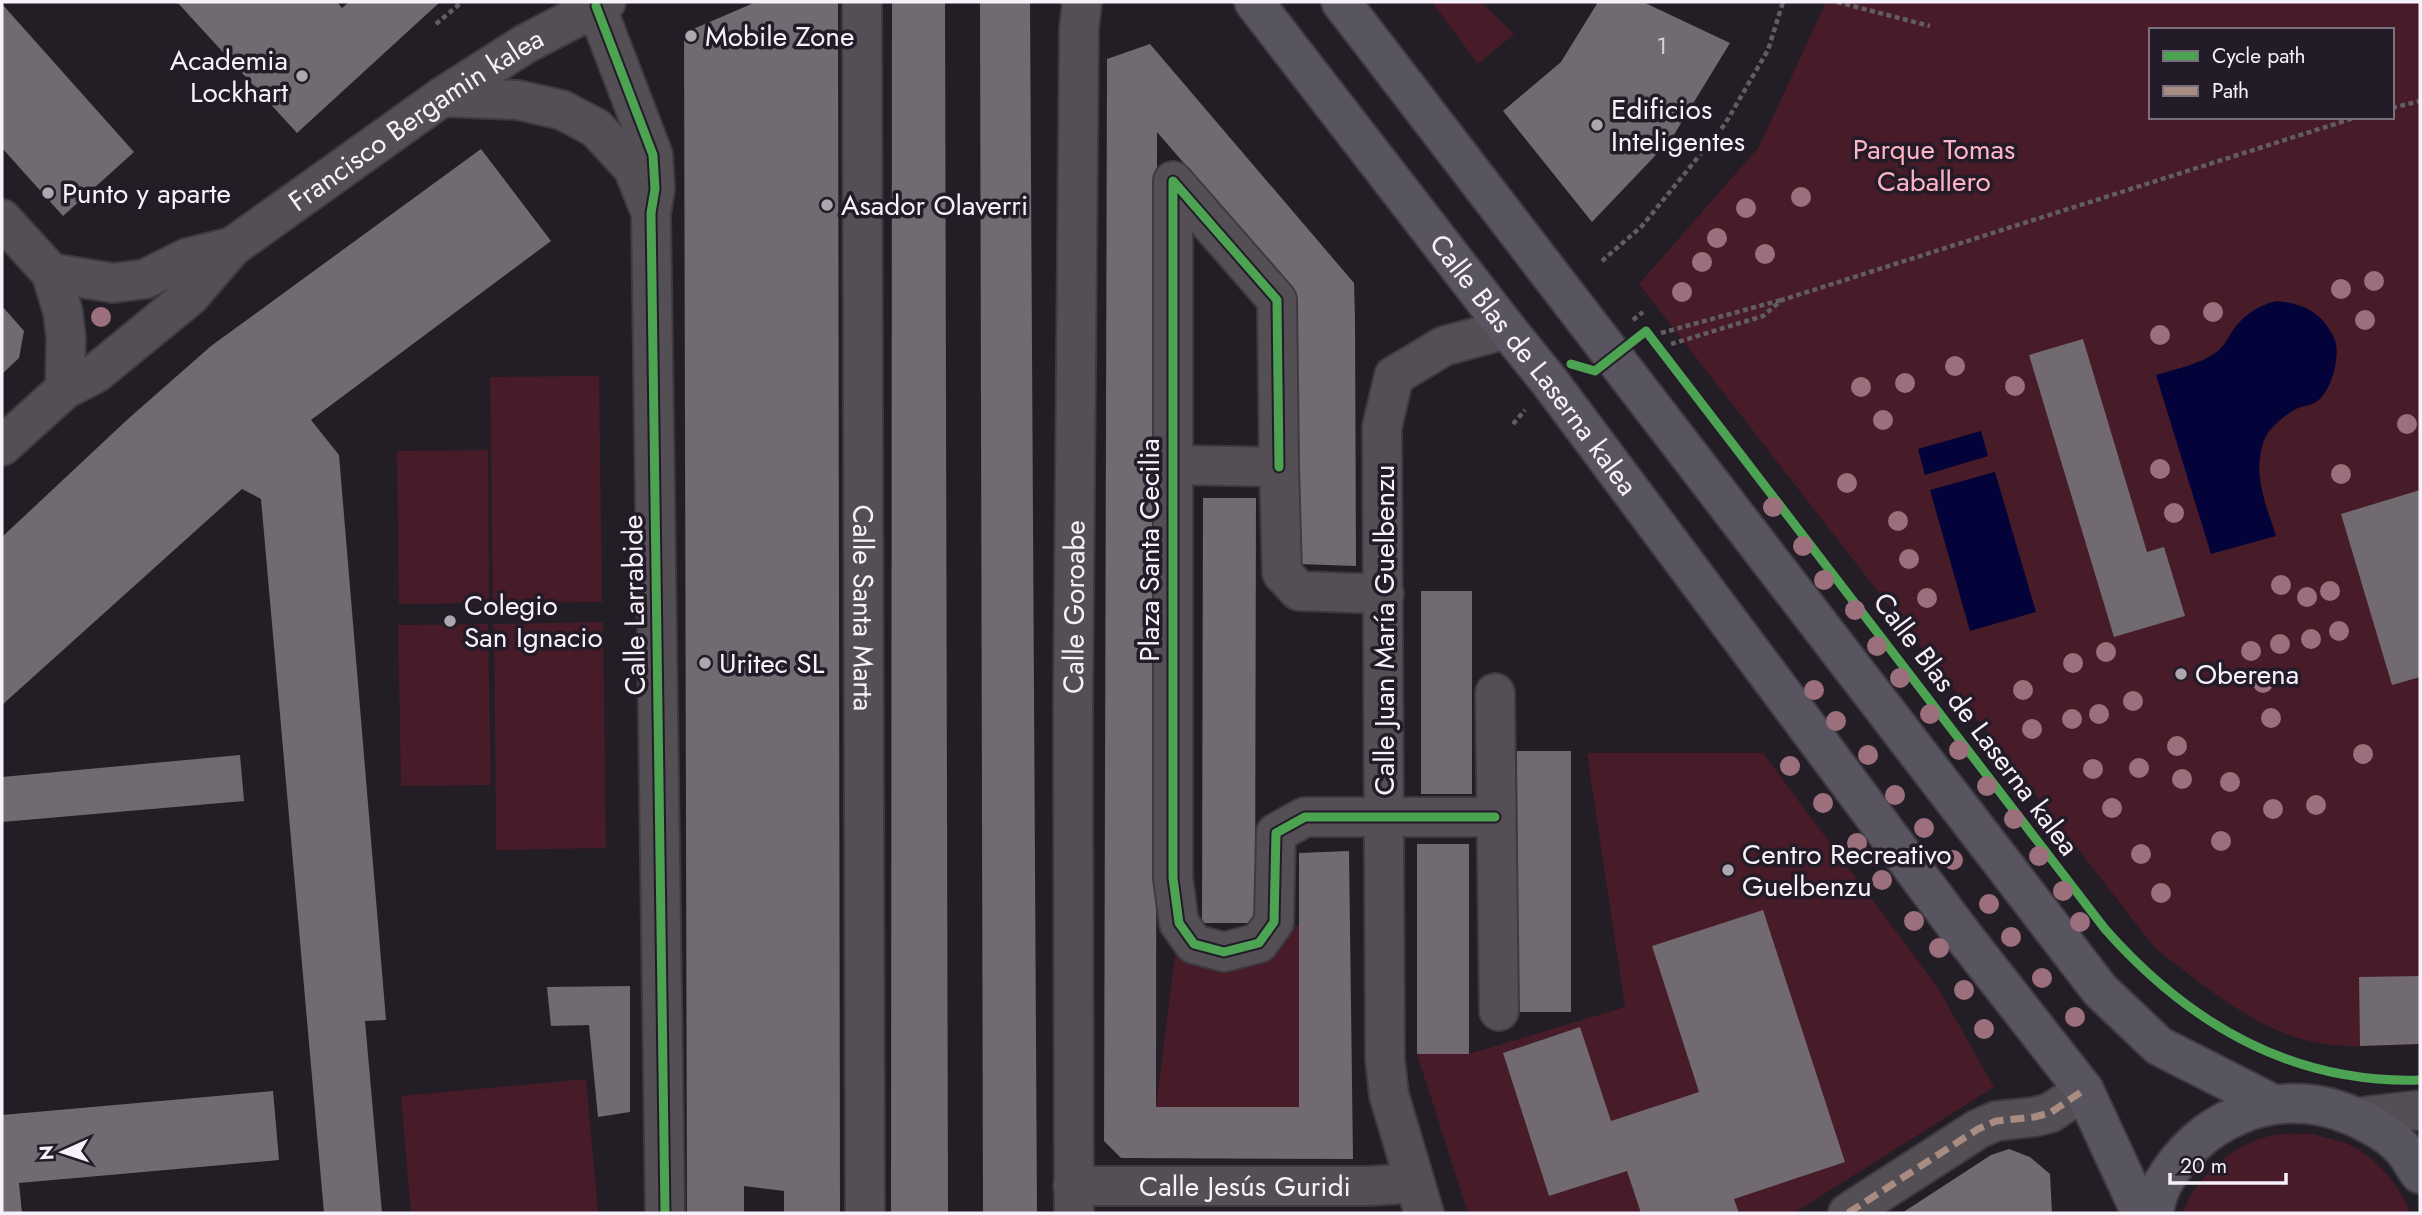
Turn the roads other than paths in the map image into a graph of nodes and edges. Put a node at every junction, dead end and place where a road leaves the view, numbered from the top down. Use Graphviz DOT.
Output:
graph roads {
  1 [pos="862,2"];
  2 [pos="1082,2"];
  3 [pos="1254,2"];
  4 [pos="1341,2"];
  5 [pos="601,4"];
  6 [pos="442,97"];
  7 [pos="651,213"];
  8 [pos="2,219"];
  9 [pos="232,247"];
  10 [pos="51,273"];
  11 [pos="1507,329"];
  12 [pos="65,389"];
  13 [pos="2,446"];
  14 [pos="1172,465"];
  15 [pos="1279,467"];
  16 [pos="1384,594"];
  17 [pos="1495,693"];
  18 [pos="1385,817"];
  19 [pos="1495,817"];
  20 [pos="1499,1011"];
  21 [pos="2084,1090"];
  22 [pos="2273,1104"];
  23 [pos="2420,1110"];
  24 [pos="2359,1117"];
  25 [pos="2420,1174"];
  26 [pos="1420,1198"];
  27 [pos="1073,1200"];
  28 [pos="1201,1200"];
  29 [pos="665,1213"];
  30 [pos="865,1213"];
  31 [pos="1848,1213"];
  32 [pos="2141,1213"];
  33 [pos="2153,1213"];
  1 -- 30 [label="street, Calle Santa Marta"];
  2 -- 27 [label="street, Calle Goroabe"];
  3 -- 11 [label="main road, Calle Blas de Laserna kalea"];
  4 -- 22 [label="main road"];
  5 -- 6 [label="street, Francisco Bergamin kalea"];
  5 -- 7 [label="street, Calle Larrabide"];
  6 -- 7 [label="street, Calle Larrabide"];
  6 -- 9 [label="street, Francisco Bergamin kalea"];
  7 -- 29 [label="street, Calle Larrabide"];
  8 -- 10 [label="street"];
  9 -- 10 [label="street, Francisco Bergamin kalea"];
  9 -- 12 [label="street, Francisco Bergamin kalea"];
  10 -- 12 [label="street"];
  11 -- 16 [label="street, Calle Juan María Guelbenzu"];
  11 -- 21 [label="main road, Calle Blas de Laserna kalea"];
  12 -- 13 [label="street, Francisco Bergamin kalea"];
  14 -- 15 [label="street, Plaza Santa Cecilia"];
  14 -- 15 [label="street, Plaza Santa Cecilia"];
  14 -- 18 [label="street, Plaza Santa Cecilia"];
  15 -- 16 [label="street, Plaza Santa Cecilia"];
  16 -- 18 [label="street, Calle Juan María Guelbenzu"];
  17 -- 19 [label="street"];
  18 -- 19 [label="street"];
  18 -- 26 [label="street, Calle Juan María Guelbenzu"];
  19 -- 20 [label="street"];
  21 -- 31 [label="street"];
  21 -- 32 [label="main road, Calle Blas de Laserna kalea"];
  22 -- 24 [label="main road"];
  22 -- 33 [label="main road"];
  23 -- 24 [label="street"];
  24 -- 25 [label="main road"];
  26 -- 28 [label="street, Calle Jesús Guridi"];
  27 -- 28 [label="street, Calle Jesús Guridi"];
}
